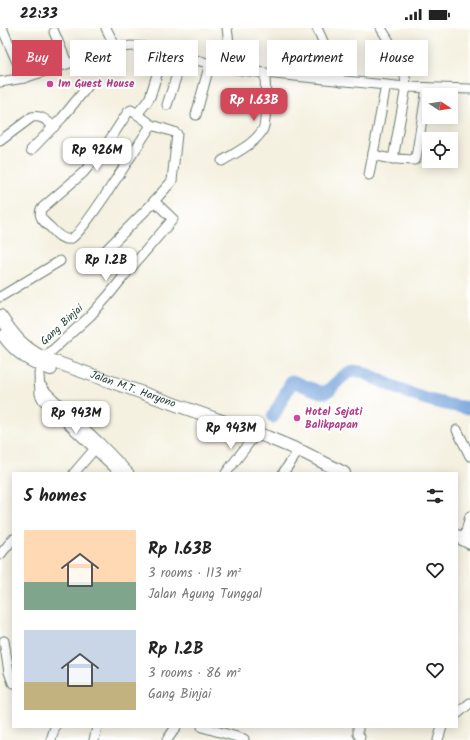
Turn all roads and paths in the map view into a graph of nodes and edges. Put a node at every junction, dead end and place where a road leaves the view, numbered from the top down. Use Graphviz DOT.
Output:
graph roads {
  1 [pos="2,28"];
  2 [pos="106,28"];
  3 [pos="227,28"];
  4 [pos="317,28"];
  5 [pos="381,28"];
  6 [pos="54,32"];
  7 [pos="112,40"];
  8 [pos="229,40"];
  9 [pos="70,62"];
  10 [pos="67,63"];
  11 [pos="259,72"];
  12 [pos="265,73"];
  13 [pos="157,76"];
  14 [pos="176,76"];
  15 [pos="207,76"];
  16 [pos="24,78"];
  17 [pos="341,81"];
  18 [pos="0,82"];
  19 [pos="386,85"];
  20 [pos="88,86"];
  21 [pos="406,87"];
  22 [pos="427,88"];
  23 [pos="458,89"];
  24 [pos="470,89"];
  25 [pos="167,104"];
  26 [pos="137,114"];
  27 [pos="196,116"];
  28 [pos="422,120"];
  29 [pos="149,124"];
  30 [pos="54,127"];
  31 [pos="0,141"];
  32 [pos="31,150"];
  33 [pos="374,153"];
  34 [pos="394,159"];
  35 [pos="222,161"];
  36 [pos="369,174"];
  37 [pos="154,201"];
  38 [pos="98,258"];
  39 [pos="60,261"];
  40 [pos="0,297"];
  41 [pos="0,316"];
  42 [pos="0,330"];
  43 [pos="43,362"];
  44 [pos="457,430"];
  45 [pos="258,439"];
  46 [pos="97,446"];
  47 [pos="295,456"];
  48 [pos="470,456"];
  49 [pos="75,472"];
  50 [pos="119,472"];
  51 [pos="128,472"];
  52 [pos="227,472"];
  53 [pos="283,472"];
  54 [pos="326,472"];
  55 [pos="342,472"];
  56 [pos="470,516"];
  57 [pos="12,540"];
  58 [pos="462,541"];
  59 [pos="470,552"];
  60 [pos="0,555"];
  61 [pos="4,641"];
  62 [pos="12,680"];
  63 [pos="470,703"];
  64 [pos="458,713"];
  65 [pos="55,728"];
  66 [pos="175,728"];
  67 [pos="206,728"];
  68 [pos="358,728"];
  69 [pos="442,728"];
  70 [pos="360,737"];
  71 [pos="244,739"];
  72 [pos="51,740"];
  73 [pos="167,740"];
  74 [pos="438,740"];
  1 -- 16 [label="street"];
  2 -- 7 [label="street"];
  3 -- 8 [label="street"];
  4 -- 17 [label="street"];
  5 -- 21 [label="street"];
  6 -- 10 [label="street"];
  9 -- 10 [label="street"];
  10 -- 16 [label="street"];
  11 -- 12 [label="street"];
  12 -- 17 [label="street"];
  12 -- 35 [label="street"];
  13 -- 26 [label="street"];
  14 -- 25 [label="street"];
  15 -- 27 [label="street"];
  16 -- 18 [label="street"];
  17 -- 19 [label="street"];
  19 -- 21 [label="street"];
  19 -- 33 [label="street"];
  20 -- 30 [label="street"];
  21 -- 22 [label="street"];
  21 -- 34 [label="street"];
  23 -- 24 [label="street"];
  26 -- 29 [label="street"];
  26 -- 29 [label="street"];
  28 -- 34 [label="street"];
  29 -- 37 [label="street"];
  30 -- 31 [label="street"];
  30 -- 32 [label="street"];
  33 -- 34 [label="street"];
  33 -- 36 [label="street"];
  37 -- 38 [label="street"];
  37 -- 43 [label="street, Gang Binjai"];
  39 -- 40 [label="street"];
  41 -- 43 [label="main road, Jalan M.T. Haryono"];
  42 -- 43 [label="main road, Jalan M.T. Haryono"];
  43 -- 45 [label="main road, Jalan M.T. Haryono"];
  43 -- 46 [label="street"];
  44 -- 48 [label="street"];
  45 -- 47 [label="main road, Jalan M.T. Haryono"];
  45 -- 52 [label="street"];
  45 -- 55 [label="main road, Jalan M.T. Haryono"];
  46 -- 49 [label="street"];
  46 -- 50 [label="street"];
  46 -- 51 [label="street"];
  47 -- 53 [label="street"];
  47 -- 54 [label="main road, Jalan M.T. Haryono"];
  56 -- 58 [label="street"];
  57 -- 60 [label="street"];
  58 -- 59 [label="main road"];
  61 -- 62 [label="street"];
  63 -- 64 [label="street"];
  65 -- 72 [label="street"];
  66 -- 73 [label="street"];
  67 -- 71 [label="street"];
  68 -- 70 [label="street"];
  69 -- 74 [label="street"];
}
